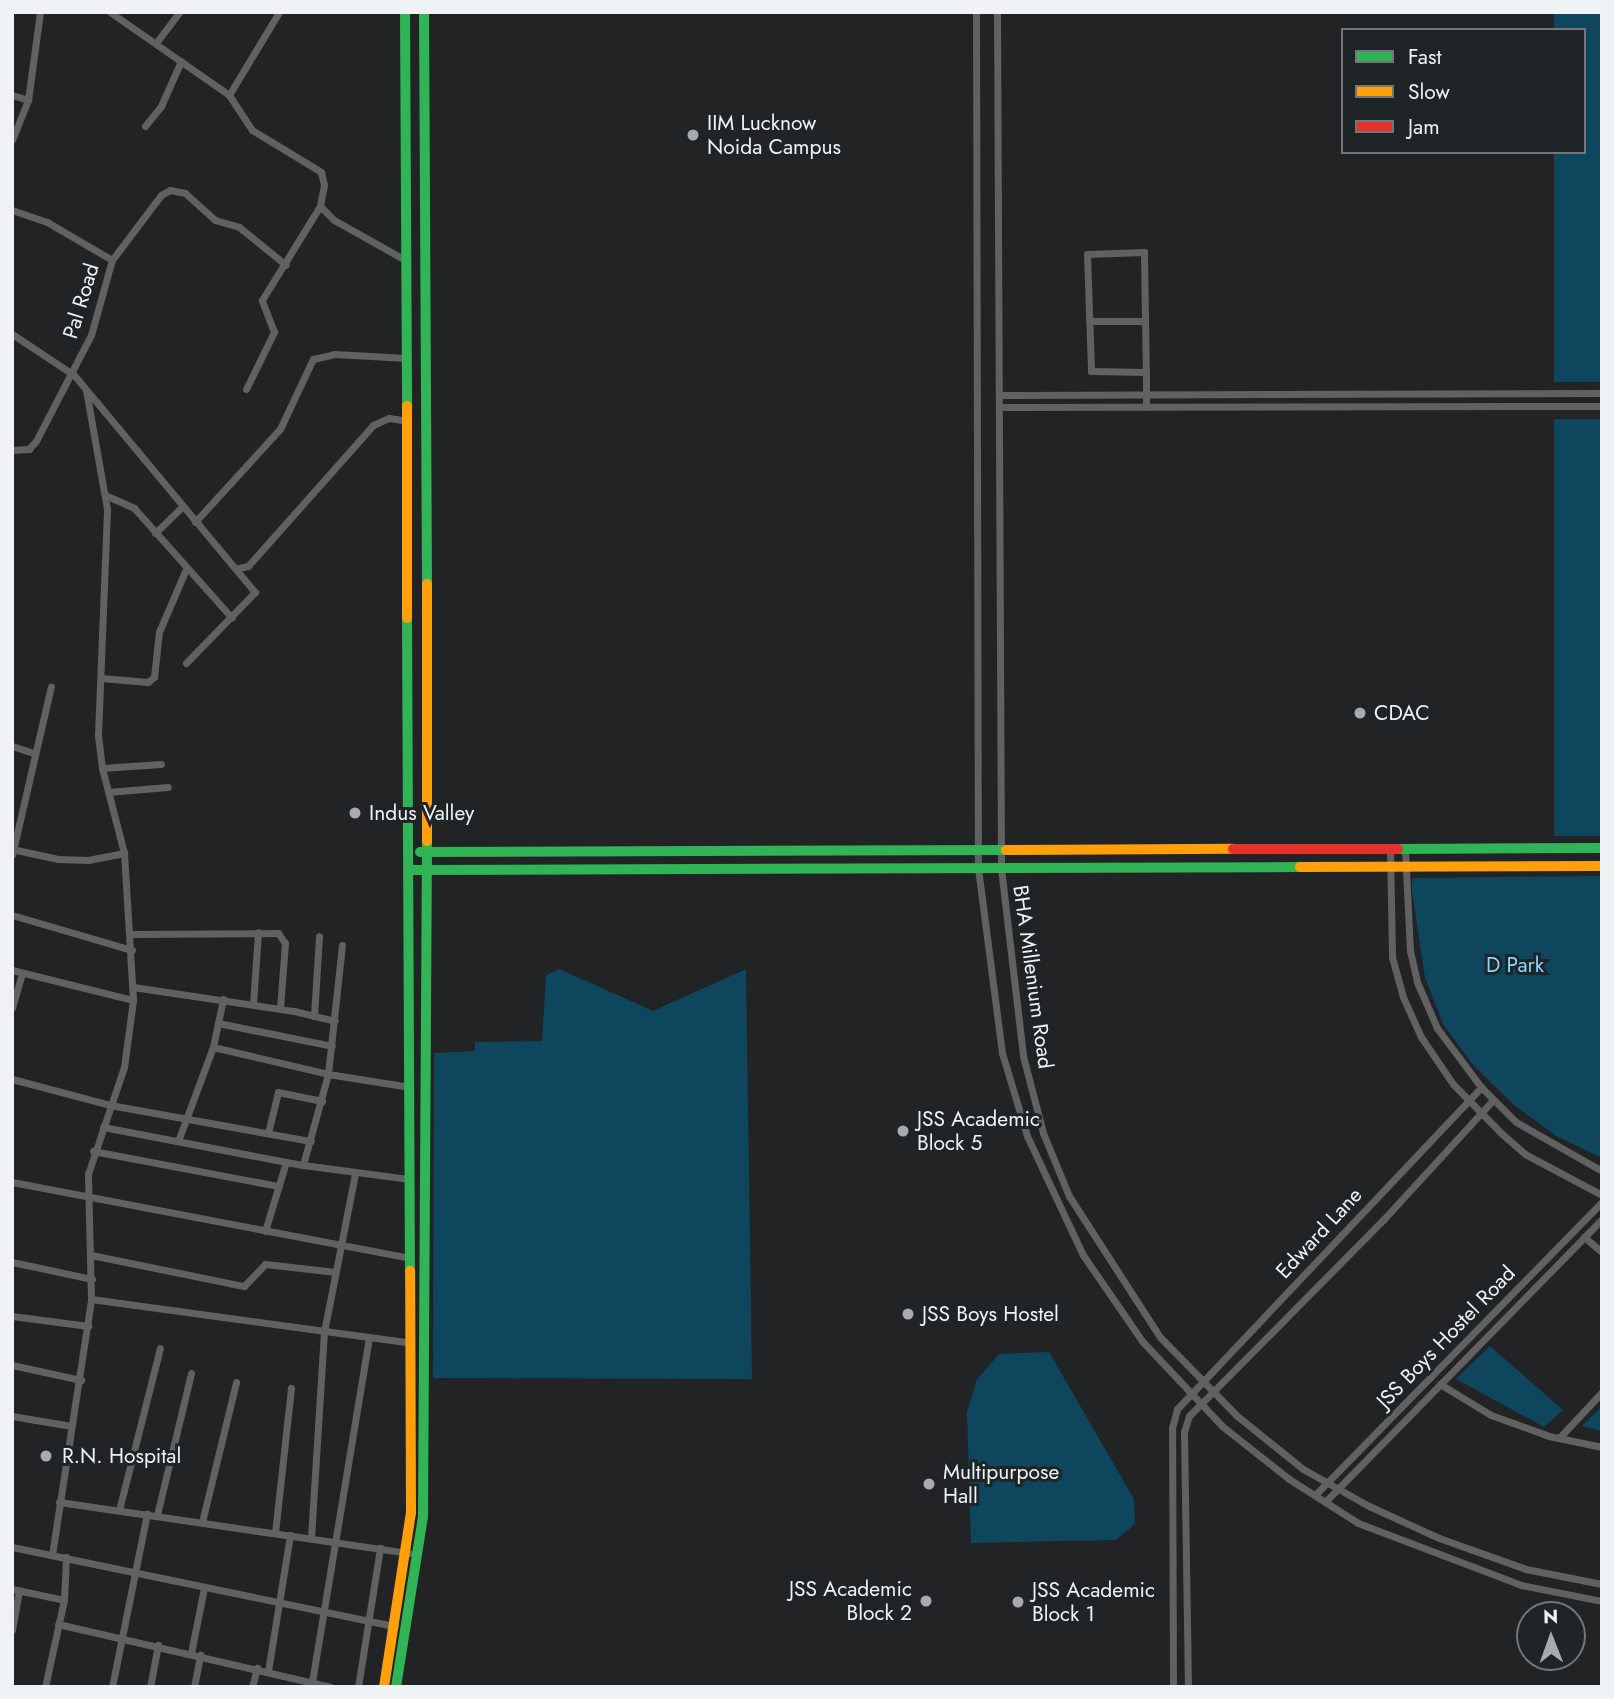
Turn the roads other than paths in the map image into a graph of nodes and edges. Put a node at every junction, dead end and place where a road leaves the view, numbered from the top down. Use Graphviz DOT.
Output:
graph roads {
  1 [pos="40,12"];
  2 [pos="110,12"];
  3 [pos="179,12"];
  4 [pos="279,12"];
  5 [pos="405,12"];
  6 [pos="424,12"];
  7 [pos="976,12"];
  8 [pos="997,12"];
  9 [pos="156,43"];
  10 [pos="181,61"];
  11 [pos="12,95"];
  12 [pos="229,95"];
  13 [pos="28,100"];
  14 [pos="145,126"];
  15 [pos="12,139"];
  16 [pos="320,206"];
  17 [pos="12,210"];
  18 [pos="112,260"];
  19 [pos="407,261"];
  20 [pos="425,261"];
  21 [pos="286,265"];
  22 [pos="1089,321"];
  23 [pos="1145,321"];
  24 [pos="12,334"];
  25 [pos="407,358"];
  26 [pos="1146,372"];
  27 [pos="74,375"];
  28 [pos="246,389"];
  29 [pos="86,390"];
  30 [pos="1452,393"];
  31 [pos="1537,393"];
  32 [pos="1602,393"];
  33 [pos="1317,394"];
  34 [pos="999,395"];
  35 [pos="1146,395"];
  36 [pos="1317,406"];
  37 [pos="1452,406"];
  38 [pos="1537,406"];
  39 [pos="1602,406"];
  40 [pos="999,407"];
  41 [pos="1146,407"];
  42 [pos="408,421"];
  43 [pos="12,450"];
  44 [pos="105,495"];
  45 [pos="182,507"];
  46 [pos="195,522"];
  47 [pos="155,533"];
  48 [pos="239,568"];
  49 [pos="186,569"];
  50 [pos="232,618"];
  51 [pos="186,663"];
  52 [pos="101,678"];
  53 [pos="51,686"];
  54 [pos="12,746"];
  55 [pos="34,753"];
  56 [pos="161,764"];
  57 [pos="102,768"];
  58 [pos="168,787"];
  59 [pos="108,792"];
  60 [pos="1602,848"];
  61 [pos="1390,849"];
  62 [pos="1405,849"];
  63 [pos="978,850"];
  64 [pos="1001,850"];
  65 [pos="13,851"];
  66 [pos="410,852"];
  67 [pos="427,852"];
  68 [pos="124,853"];
  69 [pos="1602,866"];
  70 [pos="1390,867"];
  71 [pos="1405,867"];
  72 [pos="978,868"];
  73 [pos="1001,868"];
  74 [pos="410,870"];
  75 [pos="427,870"];
  76 [pos="12,915"];
  77 [pos="258,932"];
  78 [pos="131,934"];
  79 [pos="319,936"];
  80 [pos="342,945"];
  81 [pos="132,950"];
  82 [pos="12,970"];
  83 [pos="22,973"];
  84 [pos="133,987"];
  85 [pos="223,999"];
  86 [pos="133,1000"];
  87 [pos="253,1004"];
  88 [pos="12,1008"];
  89 [pos="279,1008"];
  90 [pos="314,1016"];
  91 [pos="335,1021"];
  92 [pos="218,1023"];
  93 [pos="332,1046"];
  94 [pos="214,1047"];
  95 [pos="328,1074"];
  96 [pos="12,1079"];
  97 [pos="410,1087"];
  98 [pos="1481,1087"];
  99 [pos="1493,1100"];
  100 [pos="322,1101"];
  101 [pos="1468,1101"];
  102 [pos="110,1105"];
  103 [pos="1480,1113"];
  104 [pos="188,1118"];
  105 [pos="103,1126"];
  106 [pos="268,1133"];
  107 [pos="178,1141"];
  108 [pos="311,1141"];
  109 [pos="93,1151"];
  110 [pos="286,1162"];
  111 [pos="303,1165"];
  112 [pos="1602,1171"];
  113 [pos="355,1174"];
  114 [pos="410,1179"];
  115 [pos="12,1182"];
  116 [pos="279,1186"];
  117 [pos="1602,1195"];
  118 [pos="87,1196"];
  119 [pos="1602,1202"];
  120 [pos="1602,1219"];
  121 [pos="265,1231"];
  122 [pos="1584,1237"];
  123 [pos="341,1246"];
  124 [pos="1602,1252"];
  125 [pos="91,1255"];
  126 [pos="410,1258"];
  127 [pos="12,1262"];
  128 [pos="336,1272"];
  129 [pos="92,1279"];
  130 [pos="91,1299"];
  131 [pos="12,1316"];
  132 [pos="88,1326"];
  133 [pos="324,1332"];
  134 [pos="369,1338"];
  135 [pos="411,1343"];
  136 [pos="160,1348"];
  137 [pos="1456,1351"];
  138 [pos="1465,1359"];
  139 [pos="12,1365"];
  140 [pos="191,1373"];
  141 [pos="81,1380"];
  142 [pos="236,1382"];
  143 [pos="1204,1382"];
  144 [pos="1440,1384"];
  145 [pos="291,1388"];
  146 [pos="1213,1391"];
  147 [pos="1602,1392"];
  148 [pos="1192,1394"];
  149 [pos="1200,1404"];
  150 [pos="12,1416"];
  151 [pos="71,1426"];
  152 [pos="1559,1438"];
  153 [pos="1602,1447"];
  154 [pos="1327,1482"];
  155 [pos="1338,1489"];
  156 [pos="1315,1495"];
  157 [pos="59,1502"];
  158 [pos="1325,1502"];
  159 [pos="119,1510"];
  160 [pos="147,1514"];
  161 [pos="157,1515"];
  162 [pos="202,1522"];
  163 [pos="275,1533"];
  164 [pos="290,1535"];
  165 [pos="311,1538"];
  166 [pos="336,1541"];
  167 [pos="12,1547"];
  168 [pos="380,1548"];
  169 [pos="414,1554"];
  170 [pos="52,1555"];
  171 [pos="66,1557"];
  172 [pos="136,1571"];
  173 [pos="1602,1584"];
  174 [pos="204,1588"];
  175 [pos="16,1590"];
  176 [pos="64,1600"];
  177 [pos="1602,1601"];
  178 [pos="280,1603"];
  179 [pos="324,1611"];
  180 [pos="369,1620"];
  181 [pos="58,1624"];
  182 [pos="395,1626"];
  183 [pos="12,1630"];
  184 [pos="121,1637"];
  185 [pos="158,1646"];
  186 [pos="191,1653"];
  187 [pos="200,1655"];
  188 [pos="257,1668"];
  189 [pos="268,1671"];
  190 [pos="306,1683"];
  191 [pos="45,1687"];
  192 [pos="112,1687"];
  193 [pos="149,1687"];
  194 [pos="194,1687"];
  195 [pos="252,1687"];
  196 [pos="330,1687"];
  197 [pos="358,1687"];
  198 [pos="384,1687"];
  199 [pos="396,1687"];
  200 [pos="1173,1687"];
  201 [pos="1188,1687"];
  1 -- 13 [label="street"];
  2 -- 9 [label="street"];
  3 -- 9 [label="street"];
  4 -- 12 [label="street"];
  5 -- 19 [label="street"];
  6 -- 20 [label="street"];
  7 -- 63 [label="street, BHA Millenium Road"];
  8 -- 34 [label="street, BHA Millenium Road"];
  9 -- 10 [label="street"];
  10 -- 12 [label="street"];
  10 -- 14 [label="street"];
  11 -- 13 [label="street"];
  12 -- 16 [label="street"];
  13 -- 15 [label="street"];
  16 -- 19 [label="street"];
  16 -- 21 [label="street"];
  17 -- 18 [label="street"];
  18 -- 21 [label="street, Pal Road"];
  18 -- 27 [label="street, Pal Road"];
  19 -- 20 [label="street"];
  19 -- 25 [label="street"];
  20 -- 67 [label="street"];
  21 -- 28 [label="street"];
  22 -- 23 [label="street"];
  22 -- 23 [label="street"];
  22 -- 26 [label="street"];
  23 -- 26 [label="street"];
  24 -- 27 [label="street"];
  25 -- 42 [label="street"];
  25 -- 46 [label="street"];
  26 -- 35 [label="street"];
  27 -- 29 [label="street"];
  27 -- 43 [label="street, Pal Road"];
  29 -- 44 [label="street"];
  29 -- 45 [label="street"];
  30 -- 31 [label="street"];
  30 -- 33 [label="street"];
  30 -- 37 [label="street"];
  31 -- 32 [label="street"];
  31 -- 38 [label="street"];
  33 -- 35 [label="street"];
  33 -- 36 [label="street"];
  34 -- 35 [label="street"];
  34 -- 40 [label="street, BHA Millenium Road"];
  35 -- 41 [label="street"];
  36 -- 37 [label="street"];
  36 -- 41 [label="street"];
  37 -- 38 [label="street"];
  38 -- 39 [label="street"];
  40 -- 41 [label="street"];
  40 -- 64 [label="street, BHA Millenium Road"];
  42 -- 48 [label="street"];
  42 -- 66 [label="street"];
  44 -- 47 [label="street"];
  44 -- 52 [label="street"];
  45 -- 46 [label="street"];
  45 -- 47 [label="street"];
  46 -- 48 [label="street"];
  47 -- 49 [label="street"];
  48 -- 50 [label="street"];
  49 -- 50 [label="street"];
  49 -- 52 [label="street"];
  50 -- 51 [label="street"];
  52 -- 57 [label="street"];
  53 -- 55 [label="street"];
  54 -- 55 [label="street"];
  55 -- 65 [label="street"];
  56 -- 57 [label="street"];
  57 -- 59 [label="street"];
  58 -- 59 [label="street"];
  59 -- 68 [label="street"];
  60 -- 62 [label="street"];
  61 -- 62 [label="street"];
  61 -- 64 [label="street"];
  61 -- 70 [label="street"];
  62 -- 71 [label="street"];
  63 -- 64 [label="street"];
  63 -- 67 [label="street"];
  63 -- 72 [label="street, BHA Millenium Road"];
  64 -- 73 [label="street, BHA Millenium Road"];
  65 -- 68 [label="street"];
  66 -- 67 [label="street"];
  66 -- 74 [label="street"];
  67 -- 75 [label="street"];
  68 -- 78 [label="street"];
  69 -- 71 [label="street"];
  70 -- 71 [label="street"];
  70 -- 73 [label="street"];
  70 -- 101 [label="street"];
  71 -- 98 [label="street"];
  72 -- 73 [label="street"];
  72 -- 75 [label="street"];
  72 -- 148 [label="street, BHA Millenium Road"];
  73 -- 143 [label="street, BHA Millenium Road"];
  74 -- 75 [label="street"];
  74 -- 97 [label="street"];
  75 -- 169 [label="street"];
  76 -- 81 [label="street"];
  77 -- 78 [label="street"];
  77 -- 87 [label="street"];
  77 -- 89 [label="street"];
  78 -- 81 [label="street"];
  79 -- 90 [label="street"];
  80 -- 91 [label="street"];
  81 -- 84 [label="street"];
  82 -- 83 [label="street"];
  83 -- 86 [label="street"];
  83 -- 88 [label="street"];
  84 -- 85 [label="street"];
  84 -- 86 [label="street"];
  85 -- 87 [label="street"];
  85 -- 92 [label="street"];
  86 -- 102 [label="street"];
  87 -- 89 [label="street"];
  89 -- 90 [label="street"];
  90 -- 91 [label="street"];
  91 -- 93 [label="street"];
  92 -- 93 [label="street"];
  92 -- 94 [label="street"];
  93 -- 95 [label="street"];
  94 -- 95 [label="street"];
  94 -- 104 [label="street"];
  95 -- 97 [label="street"];
  95 -- 100 [label="street"];
  96 -- 102 [label="street"];
  97 -- 114 [label="street"];
  98 -- 99 [label="street"];
  98 -- 101 [label="street, Edward Lane"];
  99 -- 103 [label="street, Edward Lane"];
  99 -- 112 [label="street"];
  100 -- 106 [label="street"];
  100 -- 108 [label="street"];
  101 -- 103 [label="street"];
  101 -- 143 [label="street, Edward Lane"];
  102 -- 104 [label="street"];
  102 -- 105 [label="street"];
  103 -- 117 [label="street"];
  103 -- 146 [label="street, Edward Lane"];
  104 -- 106 [label="street"];
  104 -- 107 [label="street"];
  105 -- 107 [label="street"];
  105 -- 109 [label="street"];
  106 -- 108 [label="street"];
  107 -- 110 [label="street"];
  108 -- 111 [label="street"];
  109 -- 116 [label="street"];
  109 -- 118 [label="street"];
  110 -- 111 [label="street"];
  110 -- 116 [label="street"];
  111 -- 113 [label="street"];
  113 -- 114 [label="street"];
  113 -- 123 [label="street"];
  114 -- 126 [label="street"];
  115 -- 118 [label="street"];
  116 -- 121 [label="street"];
  118 -- 121 [label="street"];
  118 -- 125 [label="street"];
  119 -- 137 [label="street, JSS Boys Hostel Road"];
  120 -- 122 [label="street, JSS Boys Hostel Road"];
  121 -- 123 [label="street"];
  122 -- 124 [label="street"];
  122 -- 138 [label="street, JSS Boys Hostel Road"];
  123 -- 126 [label="street"];
  123 -- 128 [label="street"];
  125 -- 128 [label="street"];
  125 -- 129 [label="street"];
  126 -- 135 [label="street"];
  127 -- 129 [label="street"];
  128 -- 133 [label="street"];
  129 -- 130 [label="street"];
  130 -- 132 [label="street"];
  130 -- 133 [label="street"];
  131 -- 132 [label="street"];
  132 -- 141 [label="street"];
  133 -- 134 [label="street"];
  133 -- 165 [label="street"];
  134 -- 135 [label="street"];
  134 -- 166 [label="street"];
  135 -- 169 [label="street"];
  136 -- 159 [label="street"];
  137 -- 138 [label="street"];
  137 -- 154 [label="street, JSS Boys Hostel Road"];
  138 -- 144 [label="street, JSS Boys Hostel Road"];
  139 -- 141 [label="street"];
  140 -- 161 [label="street"];
  141 -- 151 [label="street"];
  142 -- 162 [label="street"];
  143 -- 146 [label="street, BHA Millenium Road"];
  143 -- 148 [label="street, Edward Lane"];
  144 -- 152 [label="street"];
  144 -- 155 [label="street, JSS Boys Hostel Road"];
  145 -- 163 [label="street"];
  146 -- 149 [label="street, Edward Lane"];
  146 -- 154 [label="street, BHA Millenium Road"];
  147 -- 152 [label="street"];
  148 -- 149 [label="street, BHA Millenium Road"];
  148 -- 200 [label="street, Edward Lane"];
  149 -- 156 [label="street, BHA Millenium Road"];
  149 -- 201 [label="street, Edward Lane"];
  150 -- 151 [label="street"];
  151 -- 157 [label="street"];
  152 -- 153 [label="street"];
  154 -- 155 [label="street, BHA Millenium Road"];
  154 -- 156 [label="street, JSS Boys Hostel Road"];
  155 -- 158 [label="street, JSS Boys Hostel Road"];
  155 -- 173 [label="street, BHA Millenium Road"];
  156 -- 158 [label="street, BHA Millenium Road"];
  157 -- 159 [label="street"];
  157 -- 170 [label="street"];
  158 -- 177 [label="street, BHA Millenium Road"];
  159 -- 160 [label="street"];
  160 -- 161 [label="street"];
  160 -- 172 [label="street"];
  161 -- 162 [label="street"];
  162 -- 163 [label="street"];
  163 -- 164 [label="street"];
  164 -- 165 [label="street"];
  164 -- 178 [label="street"];
  165 -- 166 [label="street"];
  166 -- 168 [label="street"];
  166 -- 179 [label="street"];
  167 -- 170 [label="street"];
  168 -- 169 [label="street"];
  168 -- 180 [label="street"];
  169 -- 182 [label="street"];
  169 -- 199 [label="street"];
  170 -- 171 [label="street"];
  171 -- 172 [label="street"];
  171 -- 176 [label="street"];
  172 -- 174 [label="street"];
  172 -- 184 [label="street"];
  174 -- 178 [label="street"];
  174 -- 186 [label="street"];
  175 -- 176 [label="street"];
  175 -- 183 [label="street"];
  176 -- 181 [label="street"];
  178 -- 179 [label="street"];
  178 -- 189 [label="street"];
  179 -- 180 [label="street"];
  179 -- 190 [label="street"];
  180 -- 182 [label="street"];
  180 -- 197 [label="street"];
  181 -- 184 [label="street"];
  181 -- 191 [label="street"];
  182 -- 198 [label="street"];
  184 -- 185 [label="street"];
  184 -- 192 [label="street"];
  185 -- 186 [label="street"];
  185 -- 193 [label="street"];
  186 -- 187 [label="street"];
  187 -- 188 [label="street"];
  187 -- 194 [label="street"];
  188 -- 189 [label="street"];
  188 -- 195 [label="street"];
  189 -- 190 [label="street"];
  190 -- 196 [label="street"];
}
